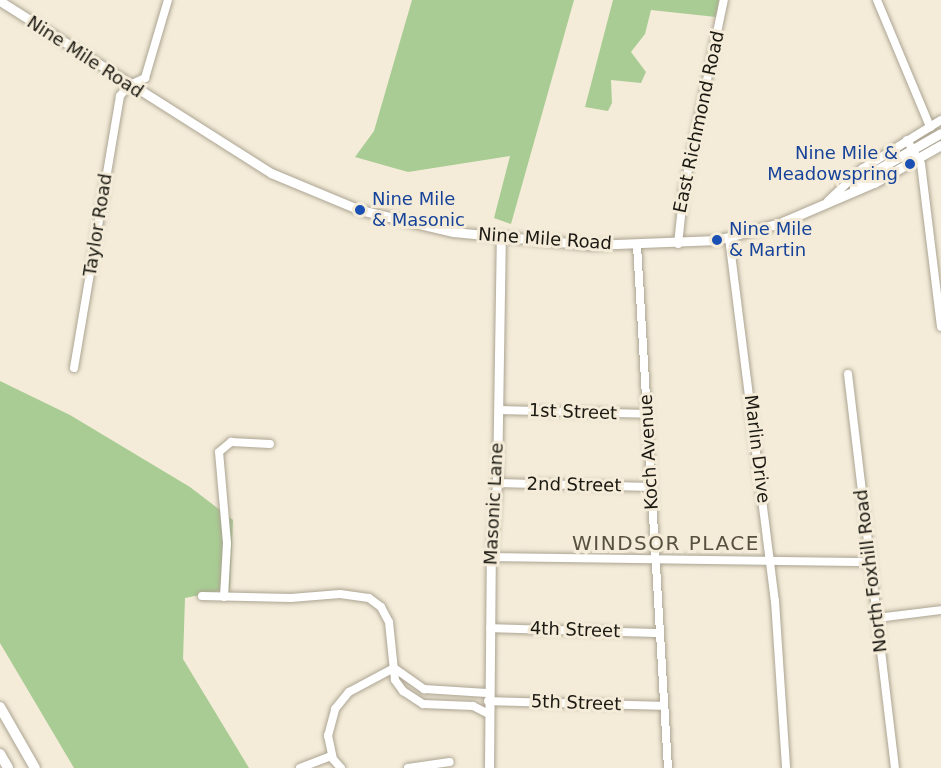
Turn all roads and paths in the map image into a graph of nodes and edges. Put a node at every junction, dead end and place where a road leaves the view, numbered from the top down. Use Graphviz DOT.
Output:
graph roads {
  1 [pos="168,0"];
  2 [pos="724,0"];
  3 [pos="877,0"];
  4 [pos="0,1"];
  5 [pos="128,86"];
  6 [pos="941,120"];
  7 [pos="930,127"];
  8 [pos="941,133"];
  9 [pos="907,140"];
  10 [pos="941,145"];
  11 [pos="913,149"];
  12 [pos="918,158"];
  13 [pos="852,189"];
  14 [pos="827,202"];
  15 [pos="729,238"];
  16 [pos="501,239"];
  17 [pos="637,244"];
  18 [pos="678,244"];
  19 [pos="941,327"];
  20 [pos="74,368"];
  21 [pos="848,374"];
  22 [pos="499,410"];
  23 [pos="647,414"];
  24 [pos="270,444"];
  25 [pos="497,483"];
  26 [pos="651,487"];
  27 [pos="490,556"];
  28 [pos="656,561"];
  29 [pos="870,562"];
  30 [pos="771,563"];
  31 [pos="202,596"];
  32 [pos="224,597"];
  33 [pos="941,610"];
  34 [pos="877,618"];
  35 [pos="490,628"];
  36 [pos="660,633"];
  37 [pos="394,668"];
  38 [pos="488,697"];
  39 [pos="664,706"];
  40 [pos="0,707"];
  41 [pos="489,714"];
  42 [pos="0,754"];
  43 [pos="332,756"];
  44 [pos="450,762"];
  45 [pos="8,768"];
  46 [pos="35,768"];
  47 [pos="300,768"];
  48 [pos="341,768"];
  49 [pos="408,768"];
  50 [pos="489,768"];
  51 [pos="668,768"];
  52 [pos="786,768"];
  53 [pos="895,768"];
  1 -- 5 [label="street"];
  2 -- 18 [label="street, East Richmond Road"];
  3 -- 7 [label="street"];
  4 -- 5 [label="main road, Nine Mile Road"];
  5 -- 16 [label="main road, Nine Mile Road"];
  5 -- 20 [label="street, Taylor Road"];
  6 -- 7 [label="street"];
  7 -- 9 [label="street"];
  8 -- 11 [label="main road, Nine Mile Road"];
  9 -- 11 [label="street"];
  9 -- 14 [label="street"];
  10 -- 12 [label="main road, Nine Mile Road"];
  11 -- 12 [label="street"];
  11 -- 13 [label="main road, Nine Mile Road"];
  12 -- 13 [label="main road, Nine Mile Road"];
  12 -- 19 [label="street"];
  13 -- 14 [label="main road, Nine Mile Road"];
  14 -- 15 [label="main road, Nine Mile Road"];
  15 -- 18 [label="main road, Nine Mile Road"];
  15 -- 30 [label="street, Marlin Drive"];
  16 -- 17 [label="main road, Nine Mile Road"];
  16 -- 22 [label="main road, Masonic Lane"];
  17 -- 18 [label="main road, Nine Mile Road"];
  17 -- 23 [label="street, Koch Avenue"];
  21 -- 29 [label="street, North Foxhill Road"];
  22 -- 23 [label="street, 1st Street"];
  22 -- 25 [label="main road, Masonic Lane"];
  23 -- 26 [label="street, Koch Avenue"];
  24 -- 32 [label="street"];
  25 -- 26 [label="street, 2nd Street"];
  25 -- 27 [label="main road, Masonic Lane"];
  26 -- 28 [label="street, Koch Avenue"];
  27 -- 28 [label="street"];
  27 -- 35 [label="main road, Masonic Lane"];
  28 -- 30 [label="street"];
  28 -- 36 [label="street, Koch Avenue"];
  29 -- 30 [label="street"];
  29 -- 34 [label="street, North Foxhill Road"];
  30 -- 52 [label="street, Marlin Drive"];
  31 -- 32 [label="street"];
  32 -- 37 [label="street"];
  33 -- 34 [label="street"];
  34 -- 53 [label="street, North Foxhill Road"];
  35 -- 36 [label="street, 4th Street"];
  35 -- 38 [label="main road, Masonic Lane"];
  36 -- 39 [label="street, Koch Avenue"];
  37 -- 38 [label="street, 5th Street"];
  37 -- 41 [label="street"];
  37 -- 43 [label="street"];
  38 -- 39 [label="street, 5th Street"];
  38 -- 41 [label="main road, Masonic Lane"];
  39 -- 51 [label="street, Koch Avenue"];
  40 -- 46 [label="highway"];
  41 -- 50 [label="main road, Masonic Lane"];
  42 -- 45 [label="highway"];
  43 -- 47 [label="street"];
  43 -- 48 [label="street"];
  44 -- 49 [label="street"];
}
